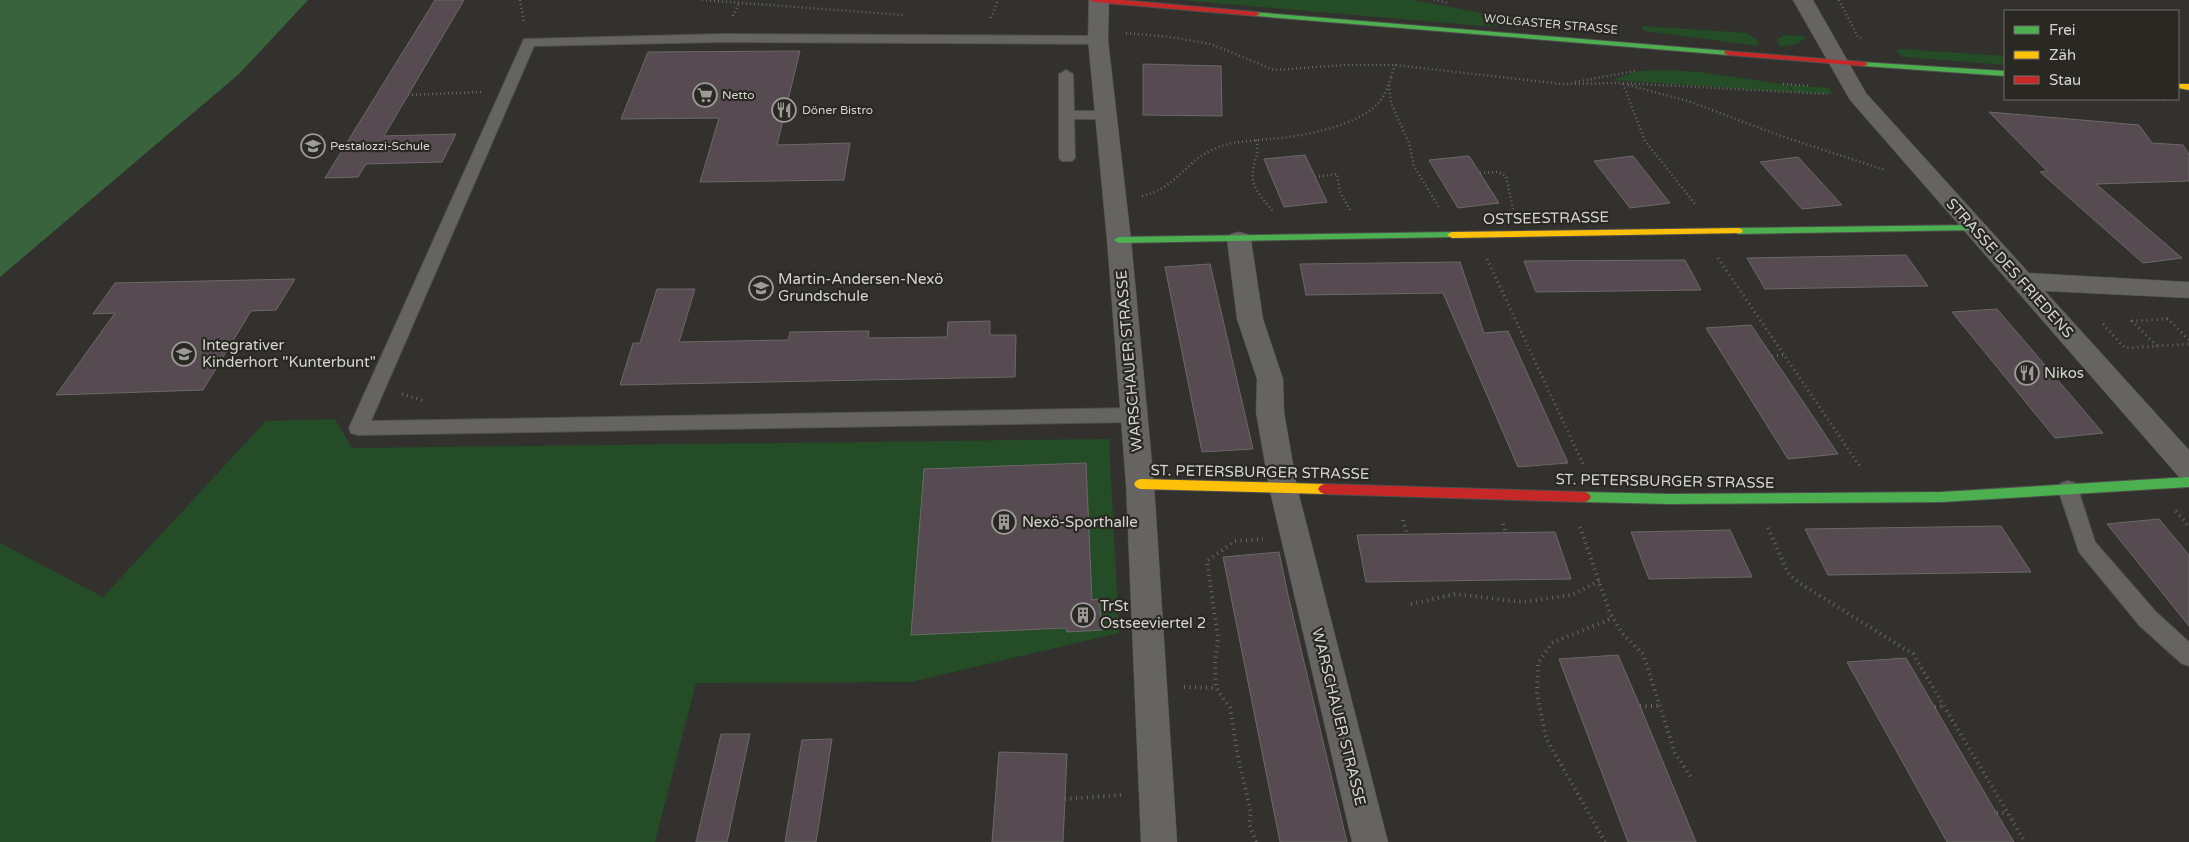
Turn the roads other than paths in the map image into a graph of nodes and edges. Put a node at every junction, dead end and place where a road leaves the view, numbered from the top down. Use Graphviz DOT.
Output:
graph roads {
  1 [pos="1094,0"];
  2 [pos="1099,0"];
  3 [pos="1803,0"];
  4 [pos="1098,34"];
  5 [pos="1838,62"];
  6 [pos="1066,74"];
  7 [pos="2004,74"];
  8 [pos="1106,114"];
  9 [pos="1066,115"];
  10 [pos="1067,158"];
  11 [pos="1974,228"];
  12 [pos="1119,240"];
  13 [pos="1239,240"];
  14 [pos="2021,281"];
  15 [pos="2189,290"];
  16 [pos="1133,415"];
  17 [pos="2189,469"];
  18 [pos="2189,482"];
  19 [pos="1140,484"];
  20 [pos="1284,487"];
  21 [pos="2068,489"];
  22 [pos="2189,656"];
  23 [pos="1159,842"];
  24 [pos="1370,842"];
  1 -- 2 [label="street, WOLGASTER STRASSE"];
  2 -- 4 [label="street, WARSCHAUER STRASSE"];
  2 -- 5 [label="street, WOLGASTER STRASSE"];
  3 -- 5 [label="street, STRASSE DES FRIEDENS"];
  4 -- 8 [label="street, WARSCHAUER STRASSE"];
  4 -- 16 [label="lane"];
  5 -- 7 [label="street, WOLGASTER STRASSE"];
  5 -- 11 [label="street, STRASSE DES FRIEDENS"];
  6 -- 9 [label="lane"];
  8 -- 9 [label="lane"];
  8 -- 12 [label="street, WARSCHAUER STRASSE"];
  9 -- 10 [label="lane"];
  11 -- 13 [label="street, OSTSEESTRASSE"];
  11 -- 14 [label="street, STRASSE DES FRIEDENS"];
  12 -- 13 [label="street, OSTSEESTRASSE"];
  12 -- 16 [label="street, WARSCHAUER STRASSE"];
  13 -- 20 [label="street, WARSCHAUER STRASSE"];
  14 -- 15 [label="street"];
  14 -- 17 [label="street, STRASSE DES FRIEDENS"];
  16 -- 19 [label="street, WARSCHAUER STRASSE"];
  18 -- 21 [label="street, ST. PETERSBURGER STRASSE"];
  19 -- 20 [label="street, ST. PETERSBURGER STRASSE"];
  19 -- 23 [label="street, WARSCHAUER STRASSE"];
  20 -- 21 [label="street, ST. PETERSBURGER STRASSE"];
  20 -- 24 [label="street, WARSCHAUER STRASSE"];
  21 -- 22 [label="lane"];
}
